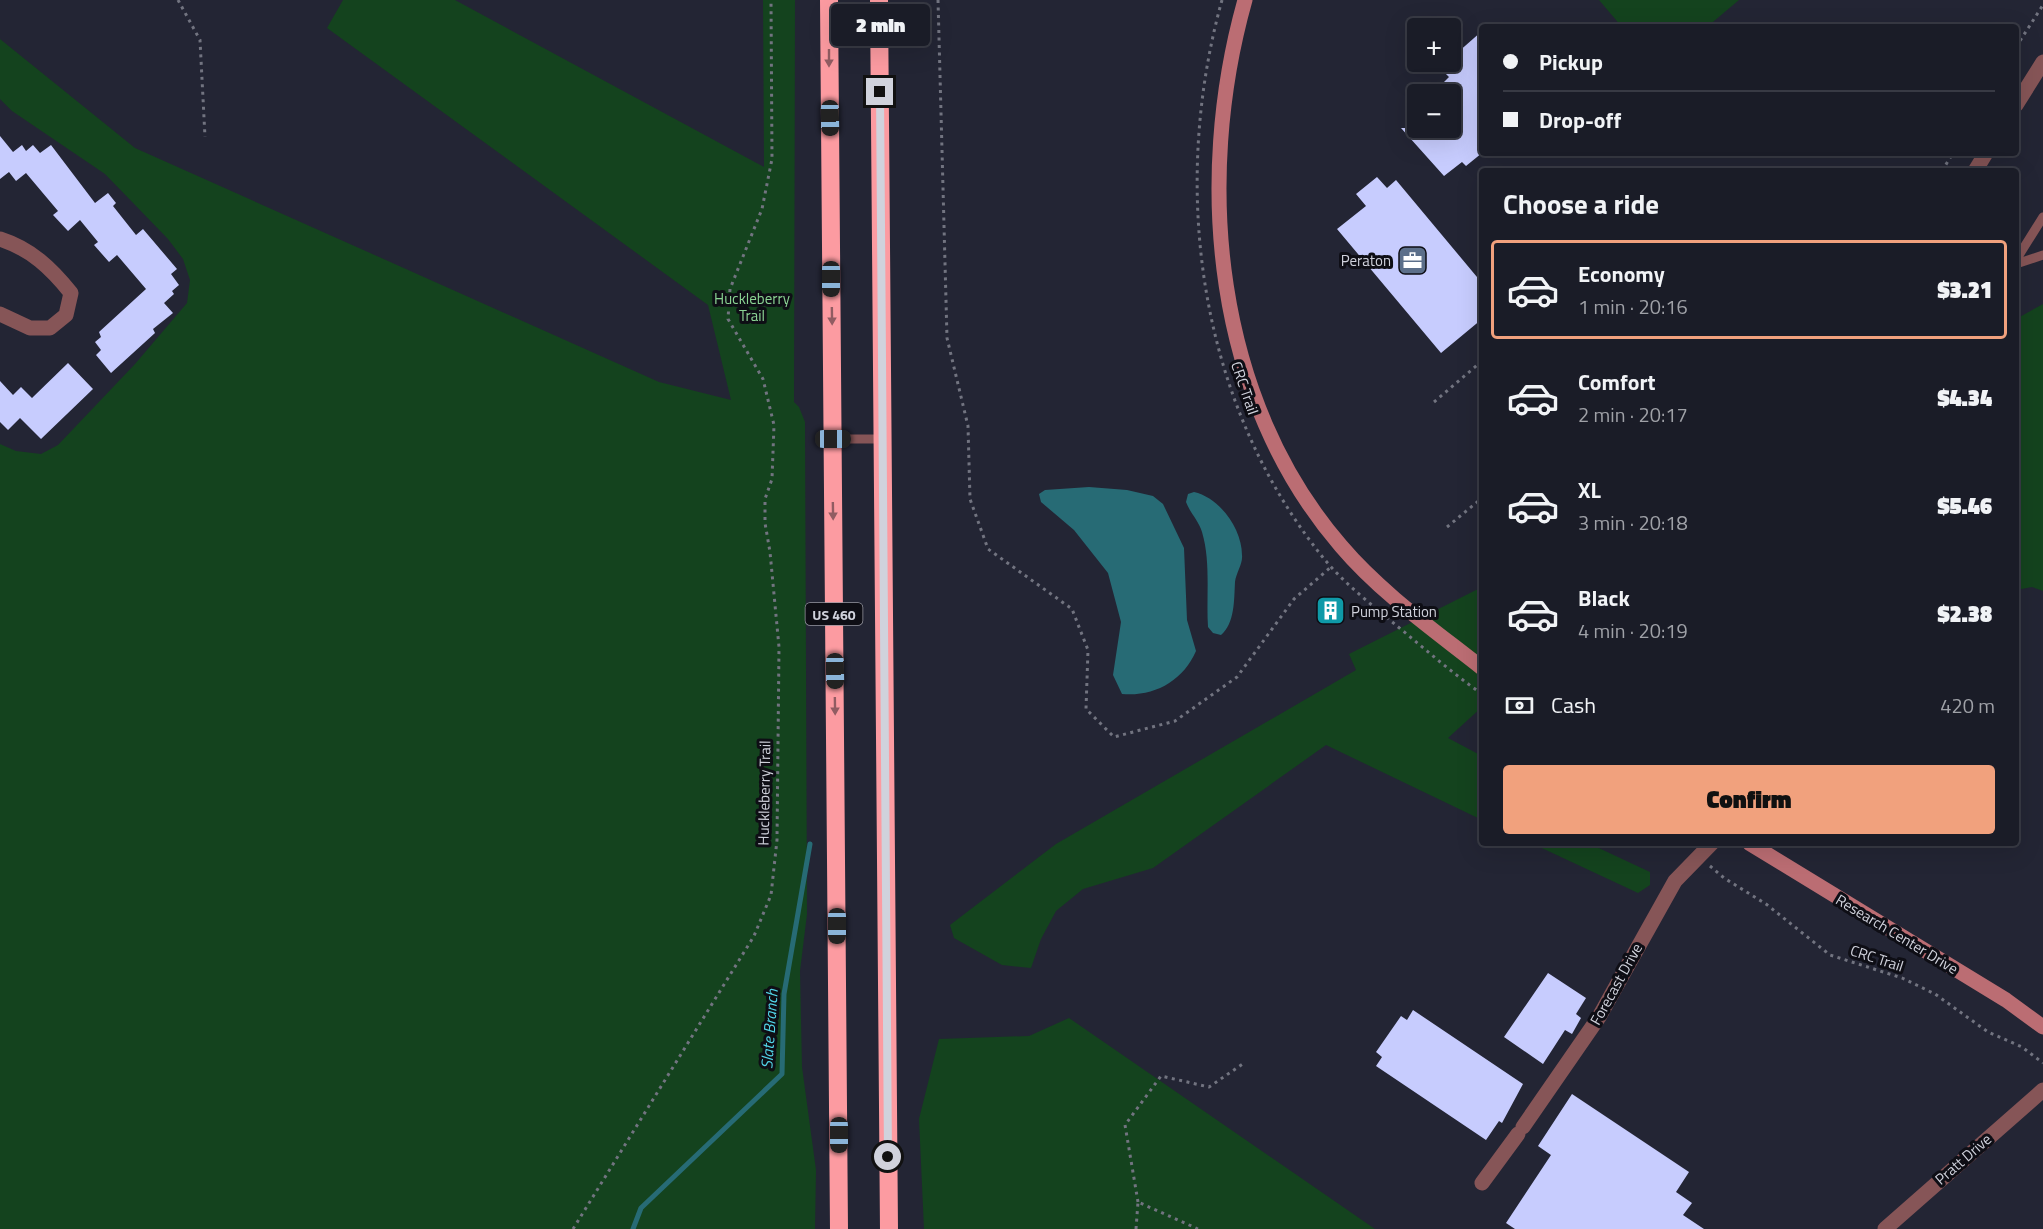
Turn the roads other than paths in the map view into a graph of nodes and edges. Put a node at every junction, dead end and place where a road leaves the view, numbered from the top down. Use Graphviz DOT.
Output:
graph roads {
  1 [pos="829,0"];
  2 [pos="879,0"];
  3 [pos="1245,0"];
  4 [pos="2043,62"];
  5 [pos="2019,100"];
  6 [pos="2043,217"];
  7 [pos="0,239"];
  8 [pos="2043,255"];
  9 [pos="2019,257"];
  10 [pos="2019,261"];
  11 [pos="0,314"];
  12 [pos="833,439"];
  13 [pos="882,439"];
  14 [pos="1479,666"];
  15 [pos="1709,846"];
  16 [pos="1754,846"];
  17 [pos="2043,1027"];
  18 [pos="2043,1090"];
  19 [pos="1482,1183"];
  20 [pos="839,1229"];
  21 [pos="889,1229"];
  22 [pos="1885,1229"];
  1 -- 12 [label="highway, US 460, one-way"];
  2 -- 13 [label="highway, US 460"];
  3 -- 14 [label="main road"];
  4 -- 5 [label="street"];
  6 -- 9 [label="lane"];
  7 -- 11 [label="street"];
  8 -- 10 [label="lane"];
  12 -- 13 [label="lane"];
  12 -- 20 [label="highway, US 460, one-way"];
  13 -- 21 [label="highway, US 460"];
  15 -- 19 [label="street, Forecast Drive"];
  16 -- 17 [label="main road, Research Center Drive"];
  18 -- 22 [label="street, Pratt Drive"];
}
